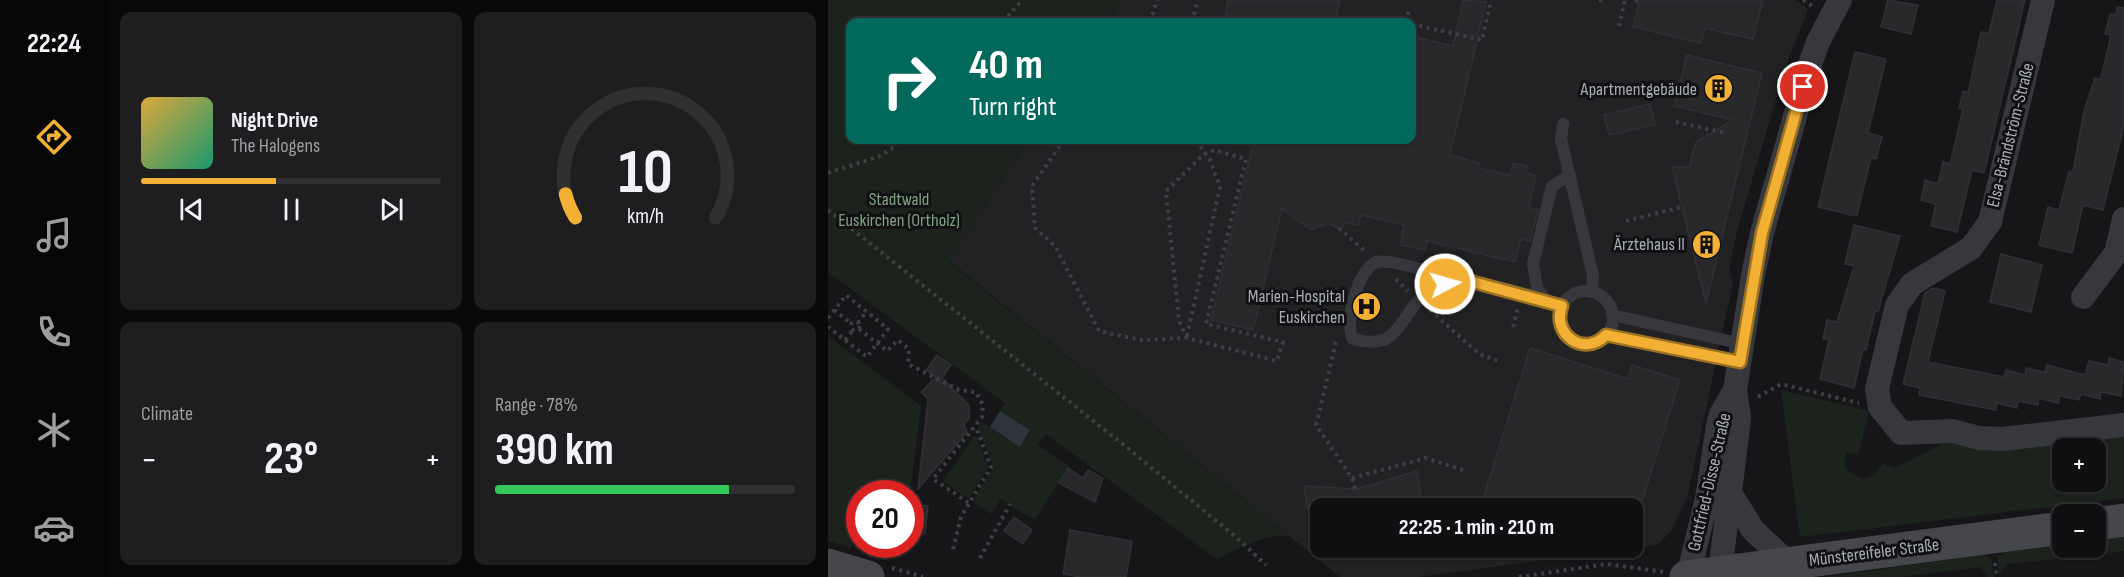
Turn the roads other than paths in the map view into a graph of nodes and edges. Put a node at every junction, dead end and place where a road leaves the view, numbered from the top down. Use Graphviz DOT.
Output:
graph roads {
  1 [pos="1840,0"];
  2 [pos="2043,0"];
  3 [pos="1563,124"];
  4 [pos="1570,175"];
  5 [pos="2124,219"];
  6 [pos="1458,278"];
  7 [pos="1592,292"];
  8 [pos="2083,297"];
  9 [pos="1546,302"];
  10 [pos="1562,306"];
  11 [pos="1612,315"];
  12 [pos="1606,335"];
  13 [pos="1742,353"];
  14 [pos="1747,394"];
  15 [pos="2124,425"];
  16 [pos="1730,493"];
  17 [pos="2124,520"];
  18 [pos="2106,523"];
  19 [pos="2052,529"];
  20 [pos="1788,563"];
  21 [pos="828,565"];
  22 [pos="1720,572"];
  23 [pos="868,577"];
  24 [pos="1687,577"];
  1 -- 13 [label="street, Gottfried-Disse-Straße"];
  2 -- 15 [label="street, Elsa-Brändström-Straße"];
  3 -- 4 [label="lane"];
  4 -- 7 [label="lane"];
  4 -- 9 [label="lane"];
  5 -- 8 [label="street"];
  6 -- 6 [label="lane"];
  6 -- 9 [label="lane"];
  7 -- 10 [label="lane"];
  7 -- 11 [label="lane"];
  9 -- 10 [label="lane"];
  10 -- 12 [label="lane"];
  11 -- 12 [label="lane"];
  11 -- 13 [label="lane"];
  12 -- 13 [label="lane"];
  13 -- 14 [label="street, Gottfried-Disse-Straße"];
  14 -- 16 [label="street, Gottfried-Disse-Straße"];
  14 -- 24 [label="street, Gottfried-Disse-Straße"];
  16 -- 20 [label="street, Gottfried-Disse-Straße"];
  16 -- 22 [label="street, Gottfried-Disse-Straße"];
  17 -- 18 [label="street"];
  19 -- 20 [label="street, Münstereifeler Straße"];
  20 -- 22 [label="street, Münstereifeler Straße"];
  21 -- 23 [label="street"];
  22 -- 24 [label="street, Münstereifeler Straße"];
}
